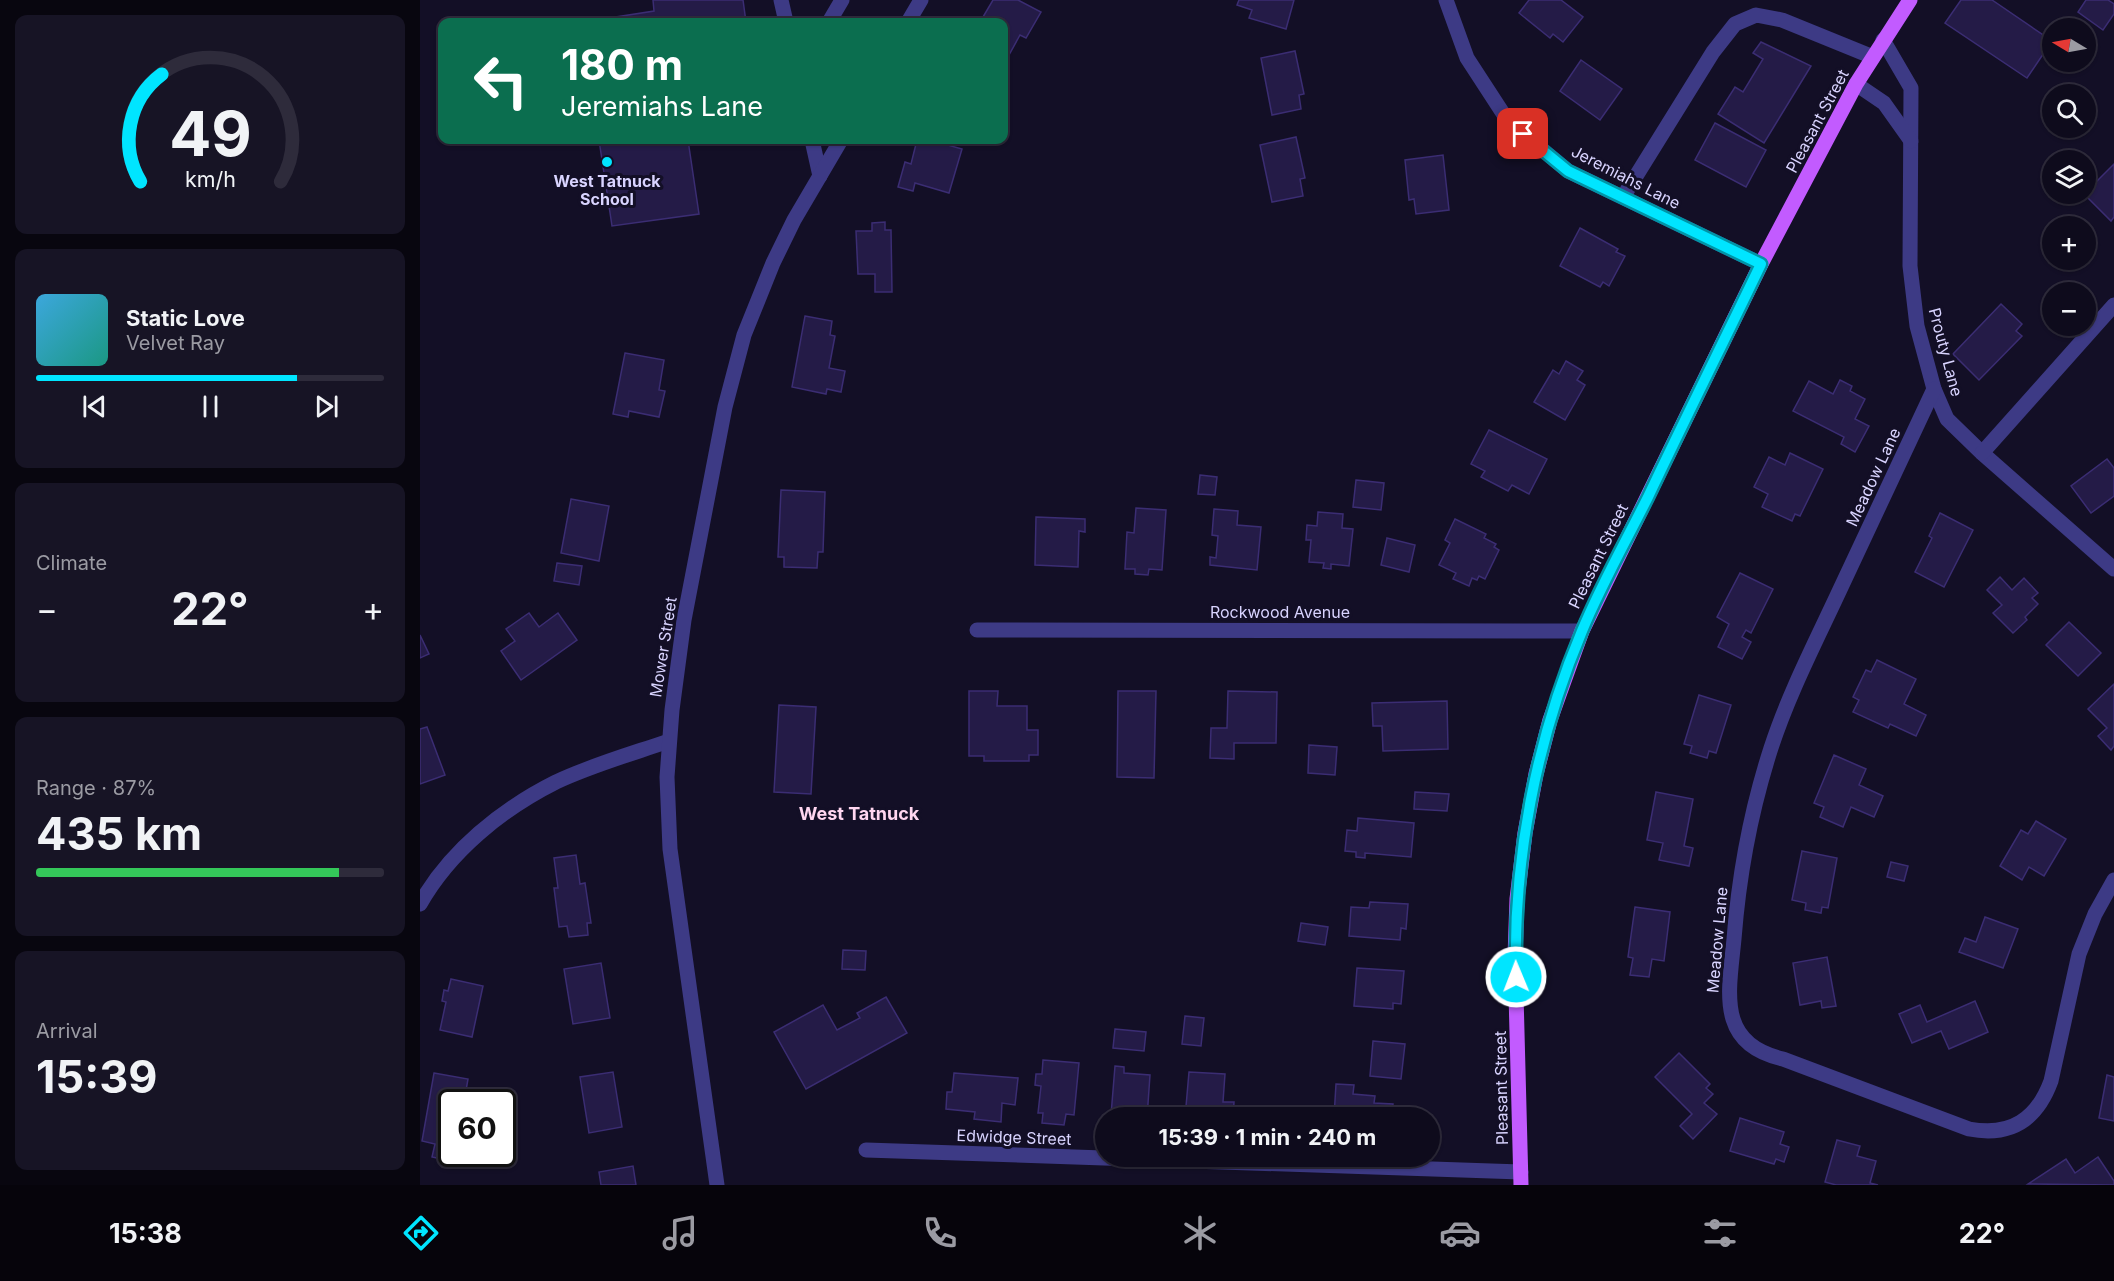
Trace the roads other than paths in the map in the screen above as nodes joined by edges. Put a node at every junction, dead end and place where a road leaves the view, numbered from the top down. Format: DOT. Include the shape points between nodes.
graph roads {
  1 [pos="781,0"];
  2 [pos="842,0"];
  3 [pos="921,0"];
  4 [pos="1446,0"];
  5 [pos="1910,0"];
  6 [pos="785,18"];
  7 [pos="831,18"];
  8 [pos="910,18"];
  9 [pos="1883,40"];
  10 [pos="1873,57"];
  11 [pos="1856,84"];
  12 [pos="1911,141"];
  13 [pos="813,144"];
  14 [pos="839,144"];
  15 [pos="820,176"];
  16 [pos="1623,197"];
  17 [pos="1761,264"];
  18 [pos="2114,305"];
  19 [pos="1934,389"];
  20 [pos="1982,453"];
  21 [pos="2114,569"];
  22 [pos="977,630"];
  23 [pos="1582,631"];
  24 [pos="669,741"];
  25 [pos="2114,880"];
  26 [pos="420,904"];
  27 [pos="866,1150"];
  28 [pos="1521,1178"];
  29 [pos="717,1185"];
  1 -- 6 [label="street"];
  2 -- 7 [label="street"];
  3 -- 8 [label="street"];
  4 -- 16 [label="street, Jeremiahs Lane" via="1467,58 1508,122 1568,171"];
  5 -- 9 [label="main road, Pleasant Street"];
  9 -- 10 [label="main road, Pleasant Street"];
  9 -- 12 [label="street, Prouty Lane" via="1911,88"];
  10 -- 11 [label="main road, Pleasant Street"];
  10 -- 16 [label="street" via="1782,20 1756,15 1735,24 1713,52"];
  11 -- 12 [label="street" via="1884,103"];
  11 -- 17 [label="main road, Pleasant Street"];
  12 -- 19 [label="street, Prouty Lane" via="1910,267 1917,326"];
  13 -- 15 [label="street"];
  14 -- 15 [label="street, Mower Street"];
  15 -- 24 [label="street, Mower Street" via="773,264 733,371 684,620"];
  16 -- 17 [label="street, Jeremiahs Lane"];
  17 -- 23 [label="main road, Pleasant Street"];
  18 -- 20 [label="street"];
  19 -- 20 [label="street, Prouty Lane" via="1947,419"];
  19 -- 25 [label="street, Meadow Lane" via="1799,678 1771,747 1748,836 1738,895 1730,1013 1749,1044 1769,1056 1969,1129 2013,1127 2036,1111 2047,1093 2079,954"];
  20 -- 21 [label="street, Prouty Lane"];
  22 -- 23 [label="street, Rockwood Avenue"];
  23 -- 28 [label="main road, Pleasant Street" via="1550,720 1536,774 1517,899"];
  24 -- 26 [label="street" via="588,769 527,798 498,818 446,866"];
  24 -- 29 [label="street, Mower Street" via="670,849"];
  27 -- 28 [label="street, Edwidge Street"];
}
